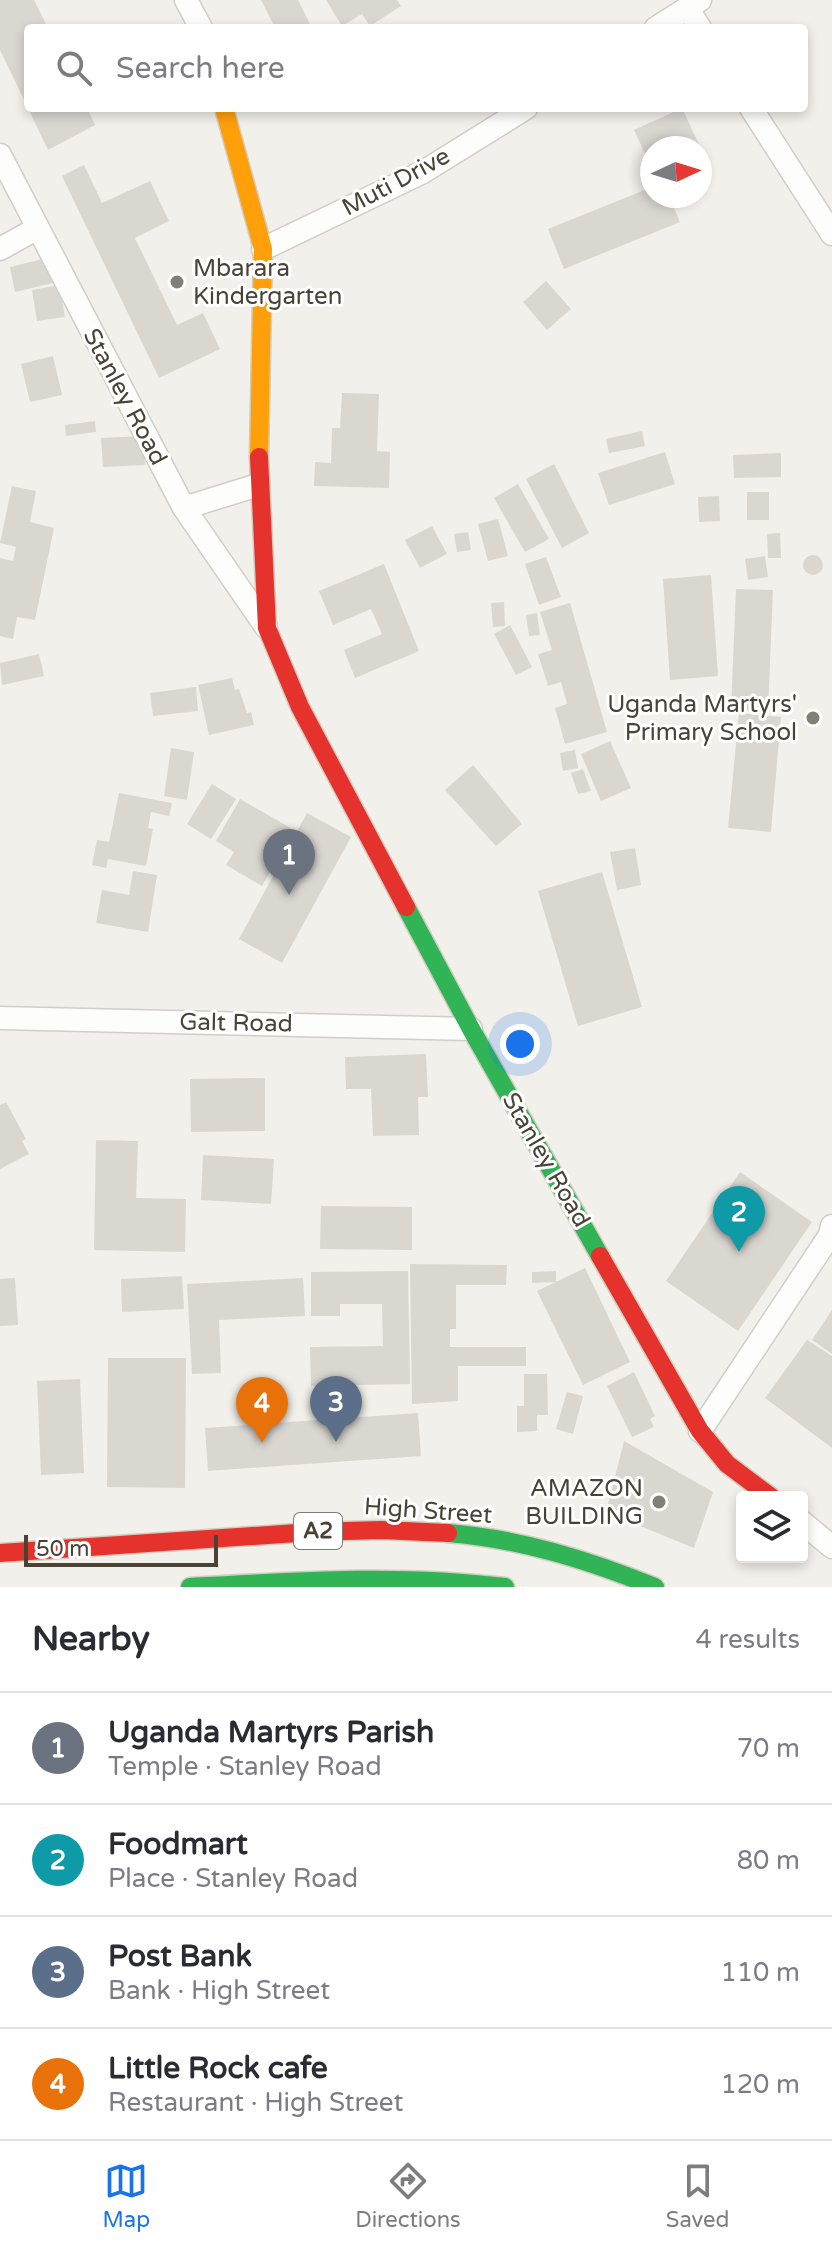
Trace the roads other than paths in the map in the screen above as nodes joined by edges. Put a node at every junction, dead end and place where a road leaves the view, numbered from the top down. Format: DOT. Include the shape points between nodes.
graph roads {
  1 [pos="186,0"];
  2 [pos="694,4"];
  3 [pos="200,24"];
  4 [pos="662,24"];
  5 [pos="699,24"];
  6 [pos="225,112"];
  7 [pos="520,112"];
  8 [pos="754,112"];
  9 [pos="0,155"];
  10 [pos="36,229"];
  11 [pos="832,234"];
  12 [pos="0,249"];
  13 [pos="263,249"];
  14 [pos="258,485"];
  15 [pos="184,508"];
  16 [pos="267,628"];
  17 [pos="0,1018"];
  18 [pos="471,1029"];
  19 [pos="832,1226"];
  20 [pos="700,1431"];
  21 [pos="763,1491"];
  22 [pos="808,1527"];
  23 [pos="832,1547"];
  24 [pos="0,1553"];
  25 [pos="628,1582"];
  26 [pos="190,1587"];
  27 [pos="505,1587"];
  28 [pos="655,1587"];
  1 -- 3 [label="street"];
  2 -- 4 [label="street"];
  2 -- 5 [label="street"];
  6 -- 13 [label="street, Stanley Road"];
  7 -- 13 [label="street, Muti Drive" via="423,172"];
  8 -- 11 [label="street"];
  9 -- 10 [label="street, Stanley Road"];
  10 -- 12 [label="street"];
  10 -- 15 [label="street, Stanley Road"];
  13 -- 14 [label="street, Stanley Road"];
  14 -- 15 [label="street"];
  14 -- 16 [label="street, Stanley Road"];
  15 -- 16 [label="street, Stanley Road"];
  16 -- 18 [label="street, Stanley Road" via="300,707"];
  17 -- 18 [label="street, Galt Road"];
  18 -- 20 [label="street, Stanley Road"];
  19 -- 20 [label="street"];
  20 -- 21 [label="street, Stanley Road" via="727,1464"];
  22 -- 23 [label="street"];
  24 -- 25 [label="street, High Street / A2" via="337,1529 423,1531 538,1547 597,1563"];
  25 -- 28 [label="street, High Street / A2"];
  26 -- 27 [label="street, A2" via="356,1579"];
}
